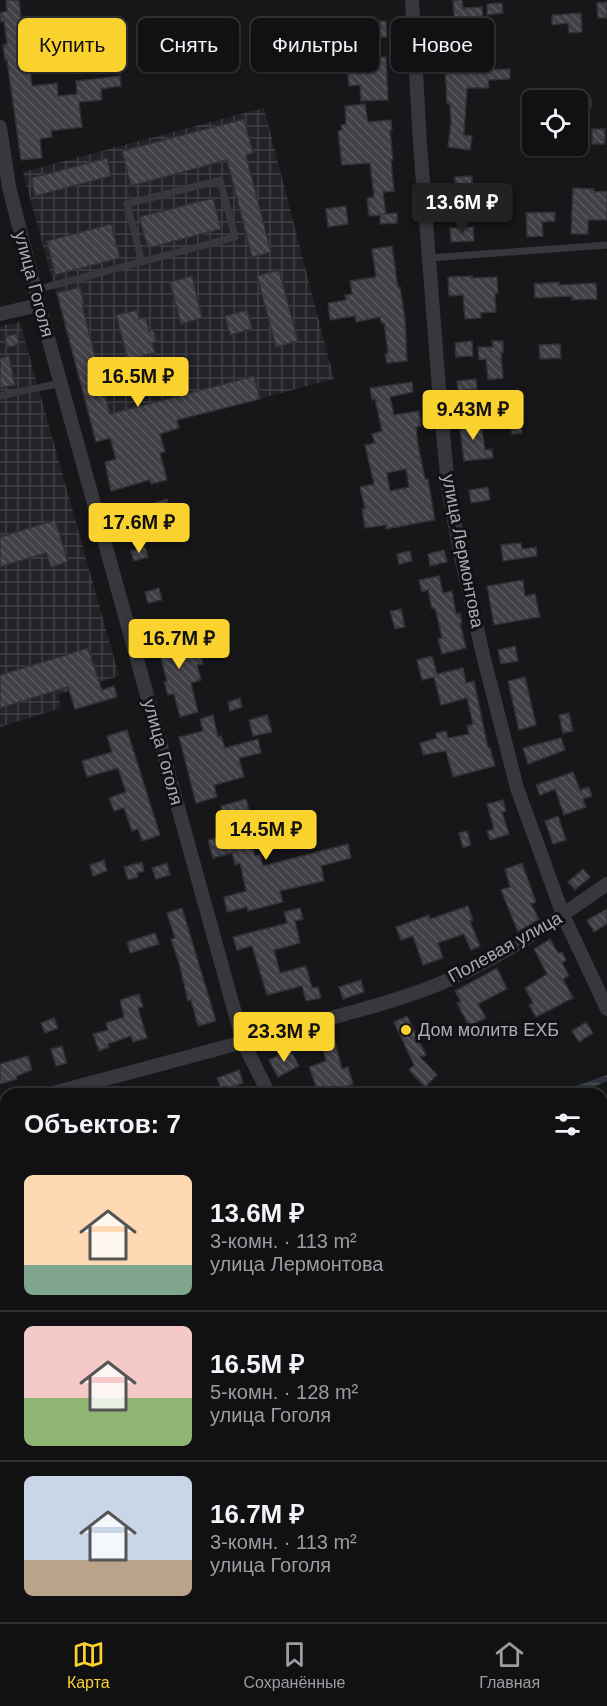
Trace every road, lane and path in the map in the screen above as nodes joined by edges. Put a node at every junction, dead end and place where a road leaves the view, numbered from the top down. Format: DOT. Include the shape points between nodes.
graph roads {
  1 [pos="412,0"];
  2 [pos="0,127"];
  3 [pos="5,188"];
  4 [pos="607,245"];
  5 [pos="429,258"];
  6 [pos="142,262"];
  7 [pos="35,290"];
  8 [pos="39,305"];
  9 [pos="0,314"];
  10 [pos="61,383"];
  11 [pos="0,396"];
  12 [pos="607,884"];
  13 [pos="563,915"];
  14 [pos="607,1009"];
  15 [pos="243,1042"];
  16 [pos="71,1088"];
  17 [pos="266,1088"];
  1 -- 5 [label="street, улица Лермонтова"];
  2 -- 3 [label="street, улица Гоголя"];
  3 -- 7 [label="street, улица Гоголя"];
  4 -- 5 [label="lane"];
  5 -- 13 [label="street, улица Лермонтова" via="448,487 460,552 517,788"];
  6 -- 6 [label="lane" via="127,204 220,180 235,237"];
  6 -- 7 [label="lane"];
  7 -- 8 [label="street, улица Гоголя"];
  8 -- 9 [label="street"];
  8 -- 10 [label="street, улица Гоголя"];
  10 -- 11 [label="lane"];
  10 -- 15 [label="street, улица Гоголя"];
  12 -- 13 [label="street, Полевая улица"];
  13 -- 14 [label="street, улица Лермонтова"];
  13 -- 15 [label="street, Полевая улица" via="495,957 439,984"];
  15 -- 16 [label="street, Полевая улица"];
  15 -- 17 [label="street, улица Гоголя"];
}
